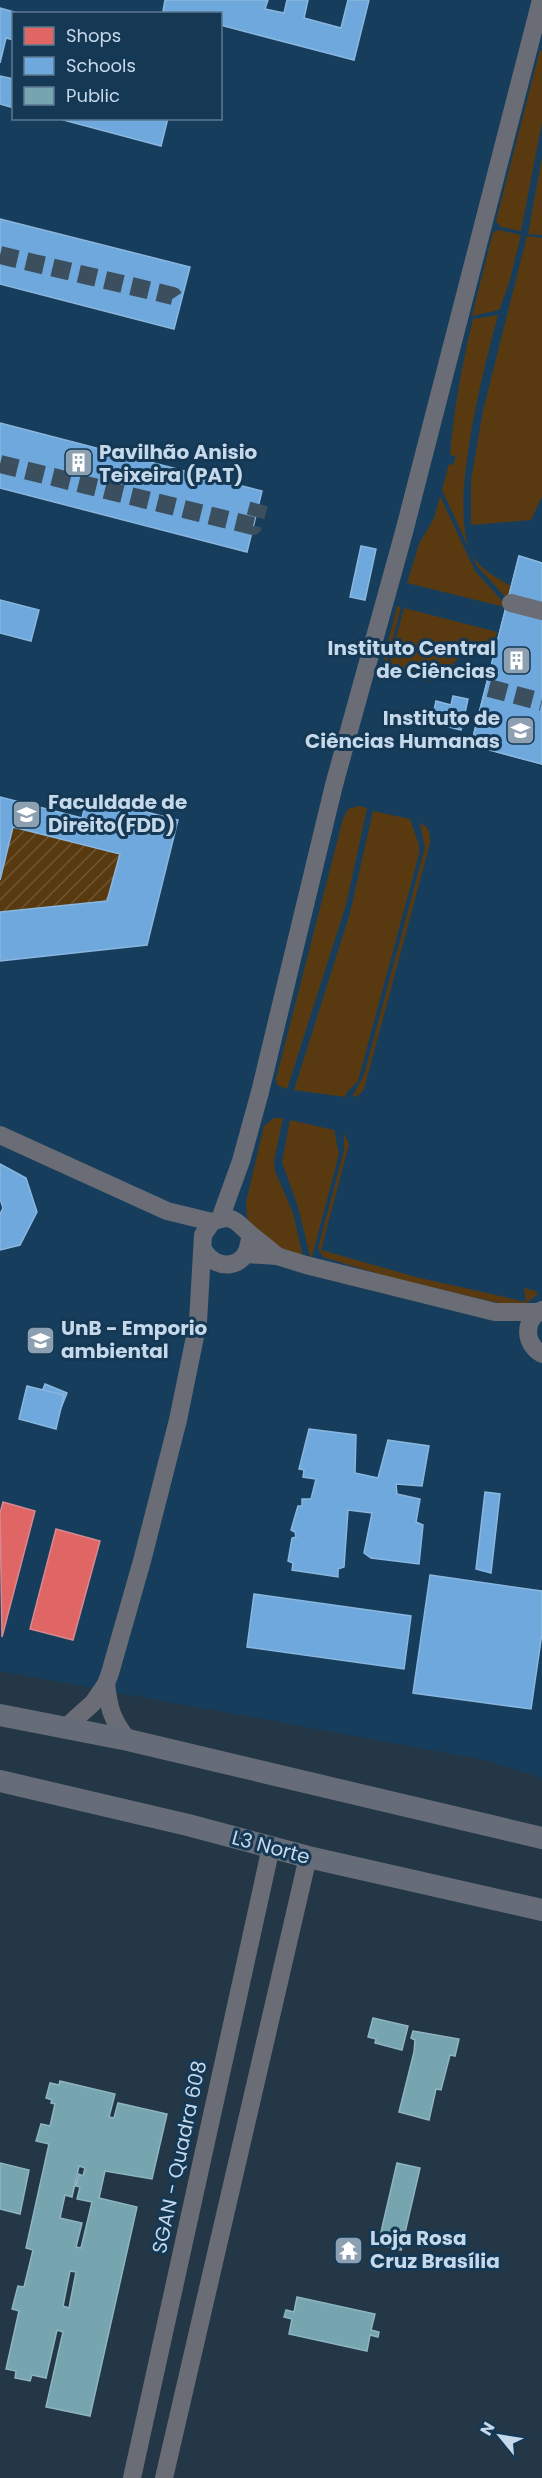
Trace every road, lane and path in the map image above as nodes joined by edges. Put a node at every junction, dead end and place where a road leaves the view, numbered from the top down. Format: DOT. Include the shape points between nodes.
graph roads {
  1 [pos="540,0"];
  2 [pos="511,603"];
  3 [pos="542,611"];
  4 [pos="0,1135"];
  5 [pos="167,1211"];
  6 [pos="229,1223"];
  7 [pos="203,1247"];
  8 [pos="246,1254"];
  9 [pos="277,1256"];
  10 [pos="220,1265"];
  11 [pos="540,1311"];
  12 [pos="495,1312"];
  13 [pos="198,1322"];
  14 [pos="528,1332"];
  15 [pos="542,1354"];
  16 [pos="106,1684"];
  17 [pos="0,1715"];
  18 [pos="65,1728"];
  19 [pos="128,1740"];
  20 [pos="0,1781"];
  21 [pos="542,1838"];
  22 [pos="271,1847"];
  23 [pos="308,1857"];
  24 [pos="542,1910"];
  25 [pos="132,2478"];
  26 [pos="164,2478"];
  1 -- 6 [label="street" via="404,532 334,785 240,1161"];
  2 -- 3 [label="street"];
  4 -- 5 [label="street"];
  5 -- 6 [label="street"];
  5 -- 7 [label="street"];
  6 -- 7 [label="street" via="203,1235"];
  6 -- 8 [label="street" via="249,1239"];
  6 -- 9 [label="street"];
  7 -- 10 [label="street" via="208,1257"];
  7 -- 13 [label="street"];
  8 -- 9 [label="street"];
  8 -- 10 [label="street" via="235,1264"];
  9 -- 12 [label="street"];
  10 -- 13 [label="street"];
  11 -- 12 [label="street"];
  11 -- 14 [label="street" via="529,1324"];
  12 -- 14 [label="street"];
  13 -- 16 [label="street" via="142,1561"];
  14 -- 15 [label="street" via="532,1347"];
  16 -- 18 [label="street" via="84,1713"];
  16 -- 19 [label="street" via="115,1724"];
  17 -- 18 [label="main road"];
  18 -- 19 [label="main road"];
  19 -- 21 [label="main road"];
  20 -- 22 [label="main road, L3 Norte"];
  22 -- 23 [label="main road, L3 Norte"];
  22 -- 25 [label="street, SGAN - Quadra 608"];
  23 -- 24 [label="main road, L3 Norte"];
  23 -- 26 [label="street"];
}
